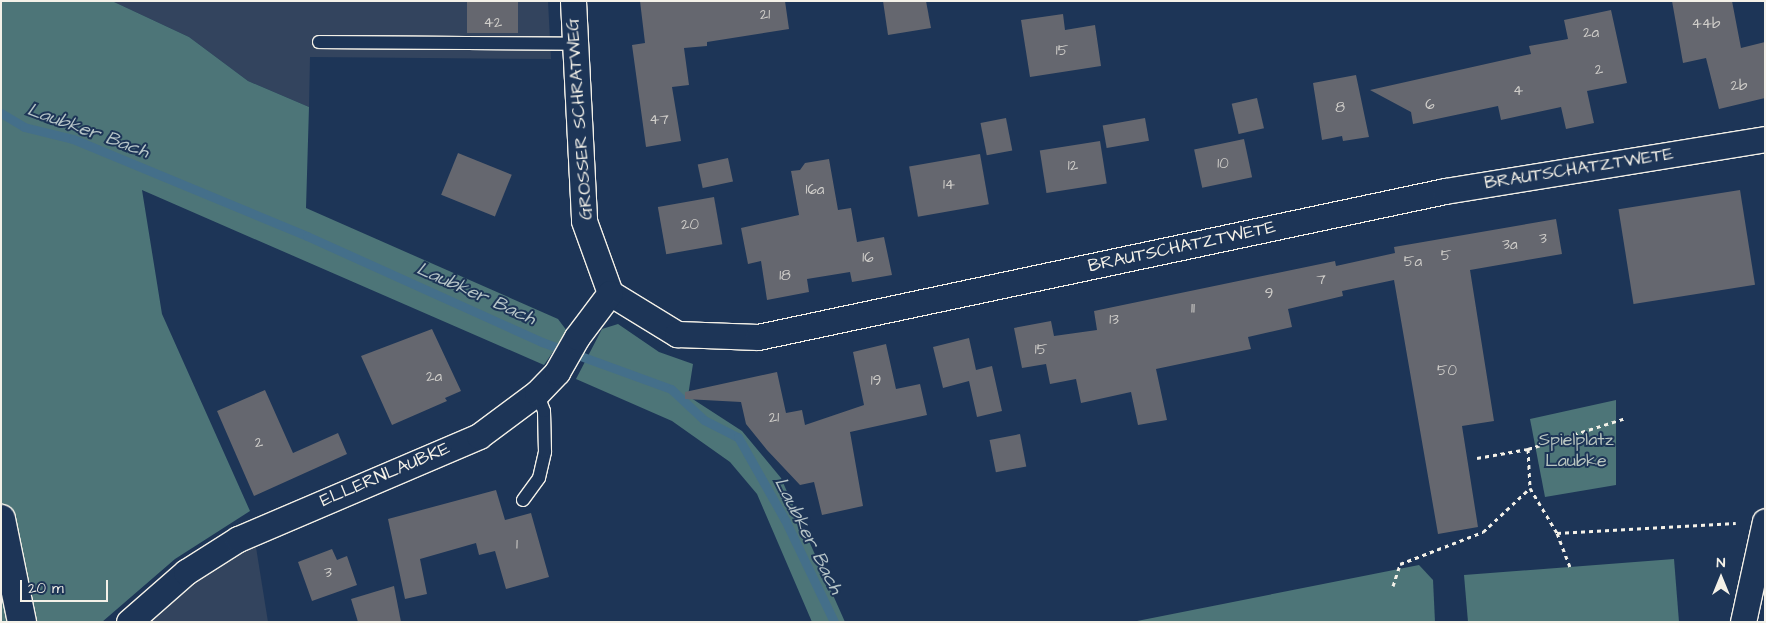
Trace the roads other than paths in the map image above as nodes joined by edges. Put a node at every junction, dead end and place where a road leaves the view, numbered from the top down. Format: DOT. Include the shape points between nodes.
graph roads {
  1 [pos="573,1"];
  2 [pos="320,42"];
  3 [pos="575,44"];
  4 [pos="1765,139"];
  5 [pos="610,293"];
  6 [pos="537,393"];
  7 [pos="524,500"];
  8 [pos="1,519"];
  9 [pos="1765,522"];
  10 [pos="22,622"];
  11 [pos="129,622"];
  12 [pos="1742,622"];
  1 -- 3 [label="street, GROSSER SCHRATWEG"];
  2 -- 3 [label="lane"];
  3 -- 5 [label="street, GROSSER SCHRATWEG" via="584,221"];
  4 -- 5 [label="street, BRAUTSCHATZTWETE" via="1445,191 758,338 677,334"];
  5 -- 6 [label="street, ELLERNLAUBKE" via="577,337 557,372"];
  6 -- 7 [label="lane" via="544,411 545,452 539,478"];
  6 -- 11 [label="street, ELLERNLAUBKE" via="479,436 238,539 186,572"];
  8 -- 10 [label="main road"];
  9 -- 12 [label="street"];
}
